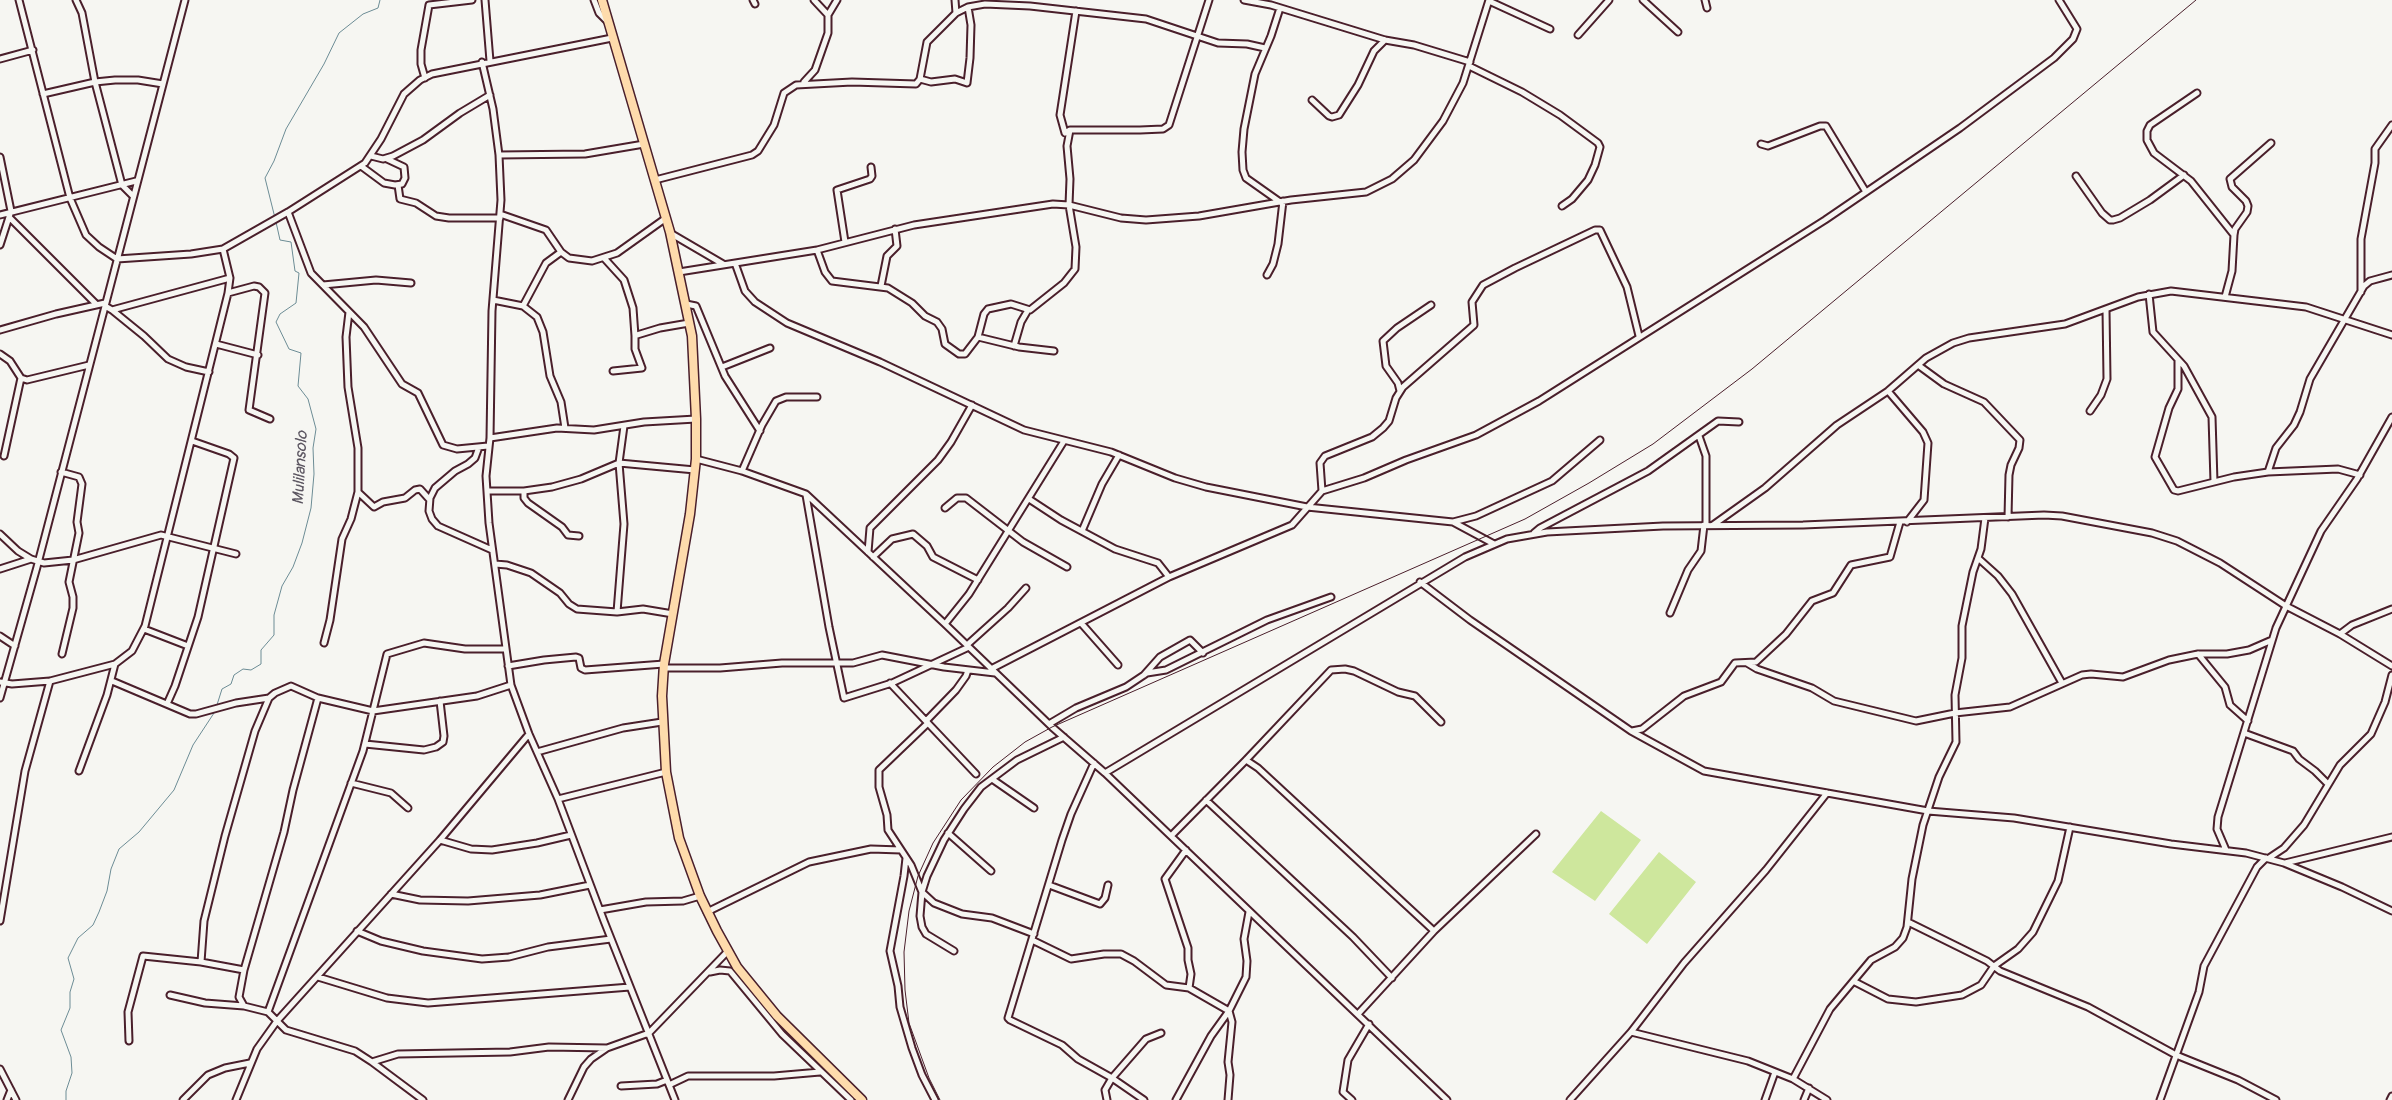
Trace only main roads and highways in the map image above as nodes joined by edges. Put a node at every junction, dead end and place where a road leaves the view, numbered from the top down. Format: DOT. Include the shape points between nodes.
graph roads {
  1 [pos="602,0"];
  2 [pos="862,1100"];
  1 -- 2 [label="main road" via="670,232 693,355 696,459 664,666 662,722 666,772 679,838 707,912 749,983 777,1016"];
}
